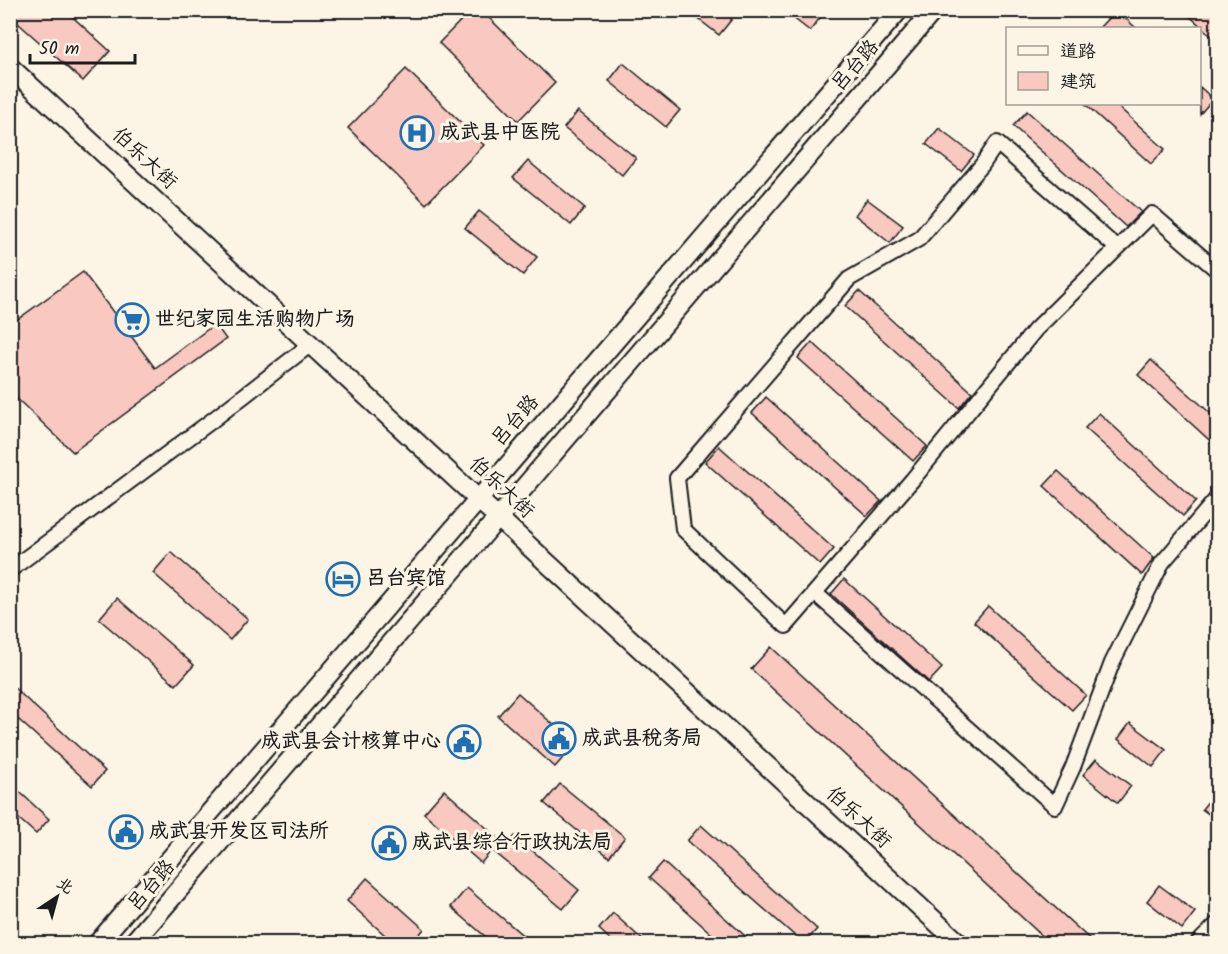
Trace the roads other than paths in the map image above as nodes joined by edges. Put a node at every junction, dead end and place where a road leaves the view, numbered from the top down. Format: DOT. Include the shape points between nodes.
graph roads {
  1 [pos="899,10"];
  2 [pos="934,10"];
  3 [pos="10,67"];
  4 [pos="1117,248"];
  5 [pos="1218,271"];
  6 [pos="311,344"];
  7 [pos="1218,497"];
  8 [pos="480,498"];
  9 [pos="498,516"];
  10 [pos="10,570"];
  11 [pos="814,593"];
  12 [pos="1218,923"];
  13 [pos="97,944"];
  14 [pos="132,944"];
  15 [pos="960,944"];
  16 [pos="1197,944"];
  1 -- 8 [label="main road, 吕台路"];
  2 -- 9 [label="main road, 吕台路"];
  3 -- 6 [label="main road, 伯乐大街"];
  4 -- 5 [label="street" via="1152,214"];
  4 -- 11 [label="street" via="1035,330"];
  4 -- 11 [label="street" via="998,143 919,239 849,279 841,288 677,478 683,529 786,626"];
  6 -- 8 [label="main road, 伯乐大街"];
  6 -- 10 [label="street"];
  7 -- 11 [label="street" via="1162,563 1112,663 1055,806"];
  8 -- 9 [label="main road, 伯乐大街"];
  8 -- 13 [label="main road, 吕台路"];
  9 -- 14 [label="main road, 吕台路"];
  9 -- 15 [label="main road, 伯乐大街"];
  12 -- 16 [label="street"];
}
